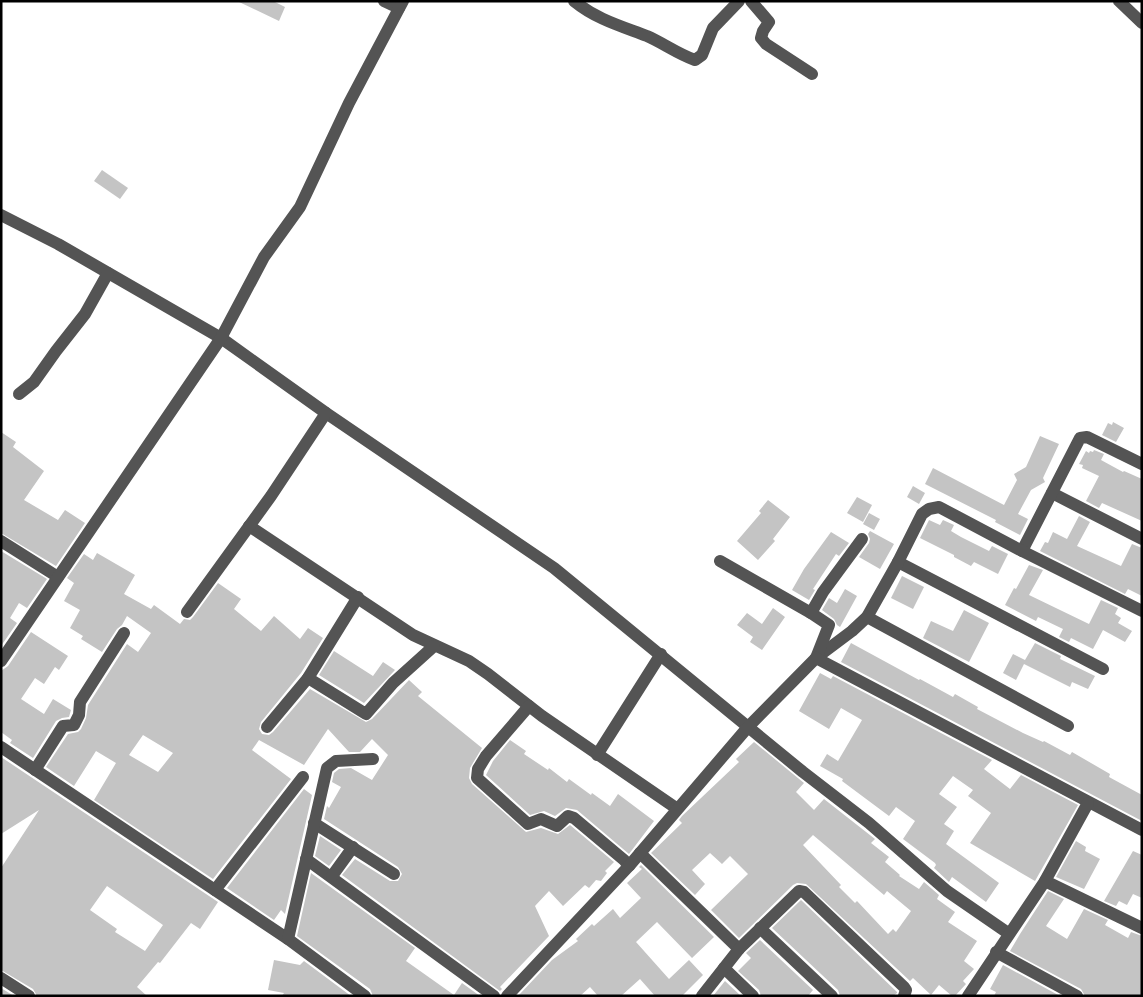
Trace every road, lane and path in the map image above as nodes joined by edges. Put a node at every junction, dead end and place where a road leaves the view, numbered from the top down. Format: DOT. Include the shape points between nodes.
graph roads {
  1 [pos="384,1"];
  2 [pos="574,1"];
  3 [pos="739,1"];
  4 [pos="751,1"];
  5 [pos="1119,1"];
  6 [pos="401,4"];
  7 [pos="1142,23"];
  8 [pos="812,74"];
  9 [pos="1,214"];
  10 [pos="108,273"];
  11 [pos="221,338"];
  12 [pos="19,394"];
  13 [pos="326,413"];
  14 [pos="1142,464"];
  15 [pos="1052,493"];
  16 [pos="249,526"];
  17 [pos="862,539"];
  18 [pos="1142,539"];
  19 [pos="1,541"];
  20 [pos="1022,551"];
  21 [pos="720,561"];
  22 [pos="898,562"];
  23 [pos="58,577"];
  24 [pos="358,597"];
  25 [pos="1142,611"];
  26 [pos="187,612"];
  27 [pos="811,614"];
  28 [pos="867,617"];
  29 [pos="124,633"];
  30 [pos="434,646"];
  31 [pos="661,654"];
  32 [pos="816,658"];
  33 [pos="1,661"];
  34 [pos="1103,669"];
  35 [pos="308,678"];
  36 [pos="529,706"];
  37 [pos="748,726"];
  38 [pos="1068,726"];
  39 [pos="267,727"];
  40 [pos="1,747"];
  41 [pos="597,755"];
  42 [pos="373,759"];
  43 [pos="35,770"];
  44 [pos="303,777"];
  45 [pos="1088,803"];
  46 [pos="676,808"];
  47 [pos="314,823"];
  48 [pos="1142,830"];
  49 [pos="353,847"];
  50 [pos="640,853"];
  51 [pos="306,859"];
  52 [pos="629,866"];
  53 [pos="394,874"];
  54 [pos="332,876"];
  55 [pos="1044,881"];
  56 [pos="215,890"];
  57 [pos="760,928"];
  58 [pos="1142,928"];
  59 [pos="1008,933"];
  60 [pos="288,939"];
  61 [pos="739,948"];
  62 [pos="996,952"];
  63 [pos="724,968"];
  64 [pos="1,978"];
  65 [pos="29,996"];
  66 [pos="365,996"];
  67 [pos="494,996"];
  68 [pos="507,996"];
  69 [pos="702,996"];
  70 [pos="753,996"];
  71 [pos="832,996"];
  72 [pos="904,996"];
  73 [pos="968,996"];
  74 [pos="1077,996"];
  1 -- 6 [label="street"];
  2 -- 3 [label="street" via="586,12 695,60 702,55 713,28"];
  4 -- 8 [label="street" via="769,22 761,38 766,44"];
  5 -- 7 [label="street"];
  6 -- 11 [label="street" via="300,207 264,257"];
  9 -- 10 [label="street"];
  10 -- 11 [label="street"];
  10 -- 12 [label="street" via="85,314 34,382"];
  11 -- 13 [label="street"];
  11 -- 23 [label="street"];
  13 -- 16 [label="street"];
  13 -- 31 [label="street" via="554,568"];
  14 -- 15 [label="street" via="1087,437 1080,438"];
  15 -- 18 [label="street"];
  15 -- 20 [label="street"];
  16 -- 24 [label="street"];
  16 -- 26 [label="street"];
  17 -- 27 [label="street"];
  19 -- 23 [label="street"];
  20 -- 22 [label="street" via="939,507 922,514"];
  20 -- 25 [label="street"];
  21 -- 27 [label="street"];
  22 -- 28 [label="street"];
  22 -- 34 [label="street"];
  23 -- 33 [label="street"];
  24 -- 30 [label="street"];
  24 -- 35 [label="street"];
  27 -- 32 [label="street" via="829,625"];
  28 -- 32 [label="street"];
  28 -- 38 [label="street"];
  29 -- 43 [label="street" via="80,702 74,725 64,726"];
  30 -- 35 [label="street" via="393,683 366,714"];
  30 -- 36 [label="street" via="469,661"];
  31 -- 37 [label="street"];
  31 -- 41 [label="street"];
  32 -- 37 [label="street"];
  32 -- 45 [label="street"];
  35 -- 39 [label="street"];
  36 -- 41 [label="street"];
  36 -- 52 [label="street" via="486,756 477,778 528,824 541,819 557,826 568,816 574,818"];
  37 -- 46 [label="street"];
  37 -- 59 [label="street" via="869,823 947,891"];
  40 -- 43 [label="street"];
  41 -- 46 [label="street"];
  42 -- 47 [label="street" via="331,764 325,775"];
  43 -- 56 [label="street"];
  44 -- 56 [label="street"];
  45 -- 48 [label="street"];
  45 -- 55 [label="street"];
  46 -- 50 [label="street"];
  47 -- 49 [label="street"];
  47 -- 51 [label="street"];
  49 -- 53 [label="street"];
  49 -- 54 [label="street"];
  50 -- 52 [label="street"];
  50 -- 61 [label="street"];
  51 -- 54 [label="street"];
  51 -- 60 [label="street"];
  52 -- 68 [label="street"];
  54 -- 67 [label="street"];
  55 -- 58 [label="street"];
  55 -- 59 [label="street"];
  56 -- 60 [label="street"];
  57 -- 61 [label="street"];
  57 -- 71 [label="street"];
  57 -- 72 [label="street" via="802,891 904,987"];
  59 -- 62 [label="street"];
  60 -- 66 [label="street"];
  61 -- 63 [label="street"];
  62 -- 73 [label="street"];
  62 -- 74 [label="street"];
  63 -- 69 [label="street"];
  63 -- 70 [label="street"];
  64 -- 65 [label="street"];
}
